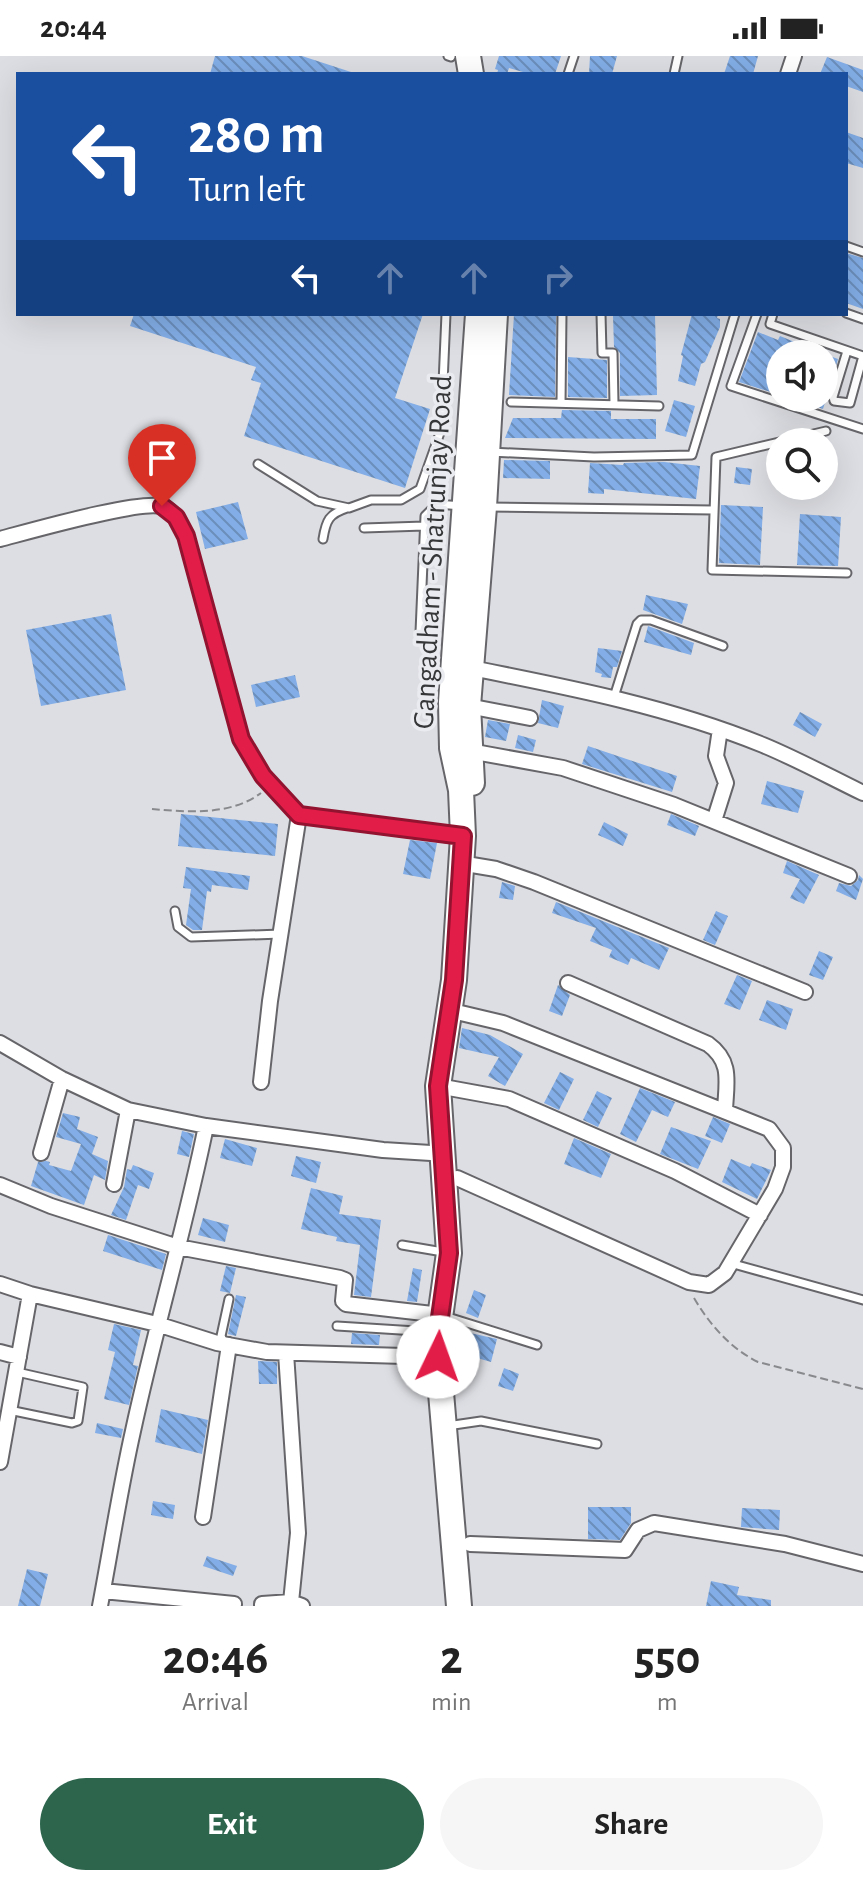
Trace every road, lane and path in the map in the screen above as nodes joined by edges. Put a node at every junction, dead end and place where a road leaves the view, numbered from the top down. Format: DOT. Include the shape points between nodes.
graph roads {
  1 [pos="446,316"];
  2 [pos="478,316"];
  3 [pos="495,316"];
  4 [pos="562,316"];
  5 [pos="601,316"];
  6 [pos="734,316"];
  7 [pos="756,316"];
  8 [pos="772,316"];
  9 [pos="847,351"];
  10 [pos="863,356"];
  11 [pos="511,402"];
  12 [pos="561,403"];
  13 [pos="614,404"];
  14 [pos="659,406"];
  15 [pos="863,429"];
  16 [pos="766,445"];
  17 [pos="487,452"];
  18 [pos="258,464"];
  19 [pos="474,506"];
  20 [pos="349,508"];
  21 [pos="713,510"];
  22 [pos="424,526"];
  23 [pos="364,528"];
  24 [pos="0,539"];
  25 [pos="323,539"];
  26 [pos="847,573"];
  27 [pos="420,632"];
  28 [pos="723,646"];
  29 [pos="462,666"];
  30 [pos="614,697"];
  31 [pos="468,706"];
  32 [pos="530,718"];
  33 [pos="720,729"];
  34 [pos="461,750"];
  35 [pos="270,784"];
  36 [pos="863,793"];
  37 [pos="152,809"];
  38 [pos="299,815"];
  39 [pos="714,821"];
  40 [pos="468,837"];
  41 [pos="465,864"];
  42 [pos="849,876"];
  43 [pos="175,911"];
  44 [pos="281,934"];
  45 [pos="568,983"];
  46 [pos="805,992"];
  47 [pos="452,1011"];
  48 [pos="0,1043"];
  49 [pos="62,1079"];
  50 [pos="261,1082"];
  51 [pos="442,1087"];
  52 [pos="128,1110"];
  53 [pos="725,1111"];
  54 [pos="206,1126"];
  55 [pos="41,1153"];
  56 [pos="451,1162"];
  57 [pos="114,1184"];
  58 [pos="0,1185"];
  59 [pos="760,1215"];
  60 [pos="402,1245"];
  61 [pos="178,1247"];
  62 [pos="449,1253"];
  63 [pos="730,1263"];
  64 [pos="689,1282"];
  65 [pos="0,1284"];
  66 [pos="30,1294"];
  67 [pos="229,1299"];
  68 [pos="863,1300"];
  69 [pos="443,1321"];
  70 [pos="157,1324"];
  71 [pos="337,1326"];
  72 [pos="226,1345"];
  73 [pos="537,1345"];
  74 [pos="0,1352"];
  75 [pos="286,1353"];
  76 [pos="17,1364"];
  77 [pos="444,1364"];
  78 [pos="863,1389"];
  79 [pos="4,1409"];
  80 [pos="445,1426"];
  81 [pos="597,1444"];
  82 [pos="1,1453"];
  83 [pos="203,1517"];
  84 [pos="464,1538"];
  85 [pos="863,1564"];
  86 [pos="102,1599"];
  87 [pos="234,1604"];
  88 [pos="296,1604"];
  89 [pos="262,1606"];
  90 [pos="459,1606"];
  91 [pos="475,1606"];
  1 -- 20 [label="lane" via="441,430 420,489 401,500 371,500"];
  2 -- 19 [label="main road, Gangadham - Shatrunjay Road"];
  3 -- 17 [label="main road, Gangadham - Shatrunjay Road"];
  4 -- 12 [label="lane"];
  5 -- 13 [label="lane" via="602,353 613,353"];
  6 -- 17 [label="lane" via="692,455"];
  7 -- 15 [label="lane" via="731,386"];
  8 -- 9 [label="lane" via="770,324"];
  9 -- 10 [label="lane"];
  9 -- 10 [label="lane" via="834,401 850,403"];
  11 -- 12 [label="lane"];
  12 -- 13 [label="lane"];
  13 -- 14 [label="lane"];
  16 -- 21 [label="lane" via="716,457"];
  17 -- 19 [label="main road, Gangadham - Shatrunjay Road"];
  18 -- 20 [label="lane" via="317,501"];
  19 -- 21 [label="lane"];
  19 -- 22 [label="lane" via="437,504 425,516"];
  19 -- 29 [label="main road, Gangadham - Shatrunjay Road"];
  20 -- 25 [label="lane" via="325,521"];
  21 -- 26 [label="lane" via="712,570"];
  22 -- 23 [label="lane"];
  22 -- 27 [label="lane"];
  24 -- 35 [label="street" via="136,506 162,506 176,517 186,536 241,739"];
  28 -- 30 [label="lane" via="641,620"];
  29 -- 30 [label="street"];
  29 -- 31 [label="main road, Gangadham - Shatrunjay Road"];
  29 -- 34 [label="main road, Gangadham - Shatrunjay Road"];
  30 -- 33 [label="street"];
  31 -- 32 [label="street"];
  31 -- 34 [label="main road, Gangadham - Shatrunjay Road"];
  33 -- 36 [label="street"];
  33 -- 39 [label="street" via="716,756 726,783"];
  34 -- 39 [label="street" via="563,768"];
  34 -- 40 [label="main road, Gangadham - Shatrunjay Road"];
  35 -- 37 [label="path" via="237,805 187,812"];
  35 -- 38 [label="street"];
  38 -- 40 [label="street"];
  38 -- 44 [label="street"];
  39 -- 42 [label="street"];
  40 -- 41 [label="main road, Gangadham - Shatrunjay Road"];
  41 -- 46 [label="street" via="534,882"];
  41 -- 47 [label="main road, Gangadham - Shatrunjay Road"];
  43 -- 44 [label="lane" via="178,927 191,937"];
  44 -- 50 [label="street"];
  45 -- 53 [label="street" via="720,1053 726,1068"];
  47 -- 51 [label="main road, Gangadham - Shatrunjay Road"];
  47 -- 53 [label="street" via="527,1032"];
  48 -- 49 [label="street"];
  49 -- 52 [label="street"];
  49 -- 55 [label="street"];
  51 -- 56 [label="main road, Gangadham - Shatrunjay Road"];
  51 -- 59 [label="street" via="509,1099 675,1171"];
  52 -- 54 [label="street"];
  52 -- 57 [label="street"];
  53 -- 59 [label="street" via="769,1129 783,1148 783,1167"];
  54 -- 56 [label="street"];
  54 -- 61 [label="street"];
  56 -- 62 [label="main road, Gangadham - Shatrunjay Road"];
  56 -- 64 [label="street"];
  56 -- 69 [label="main road, Gangadham - Shatrunjay Road" via="463,1227 460,1278"];
  58 -- 61 [label="street"];
  59 -- 63 [label="street"];
  60 -- 62 [label="lane"];
  61 -- 69 [label="street" via="340,1278 346,1284 346,1304"];
  61 -- 70 [label="street"];
  62 -- 69 [label="main road, Gangadham - Shatrunjay Road"];
  63 -- 64 [label="street" via="709,1285"];
  63 -- 68 [label="lane"];
  64 -- 78 [label="path" via="706,1316 743,1355"];
  65 -- 66 [label="street"];
  66 -- 70 [label="street"];
  66 -- 76 [label="street"];
  67 -- 72 [label="lane" via="221,1336"];
  69 -- 71 [label="lane"];
  69 -- 73 [label="lane"];
  69 -- 77 [label="main road, Gangadham - Shatrunjay Road"];
  70 -- 72 [label="street"];
  70 -- 86 [label="street"];
  72 -- 75 [label="street"];
  72 -- 83 [label="street"];
  74 -- 76 [label="street"];
  75 -- 77 [label="street"];
  75 -- 88 [label="street" via="298,1533"];
  76 -- 79 [label="street"];
  76 -- 79 [label="lane" via="83,1387 78,1421"];
  77 -- 80 [label="main road, Gangadham - Shatrunjay Road"];
  79 -- 82 [label="street"];
  80 -- 81 [label="lane" via="481,1421"];
  80 -- 84 [label="main road, Gangadham - Shatrunjay Road"];
  84 -- 85 [label="street" via="625,1550 638,1530 654,1523 785,1544"];
  84 -- 90 [label="main road, Gangadham - Shatrunjay Road"];
  84 -- 91 [label="main road, Gangadham - Shatrunjay Road"];
  86 -- 87 [label="street"];
  88 -- 89 [label="street"];
}
